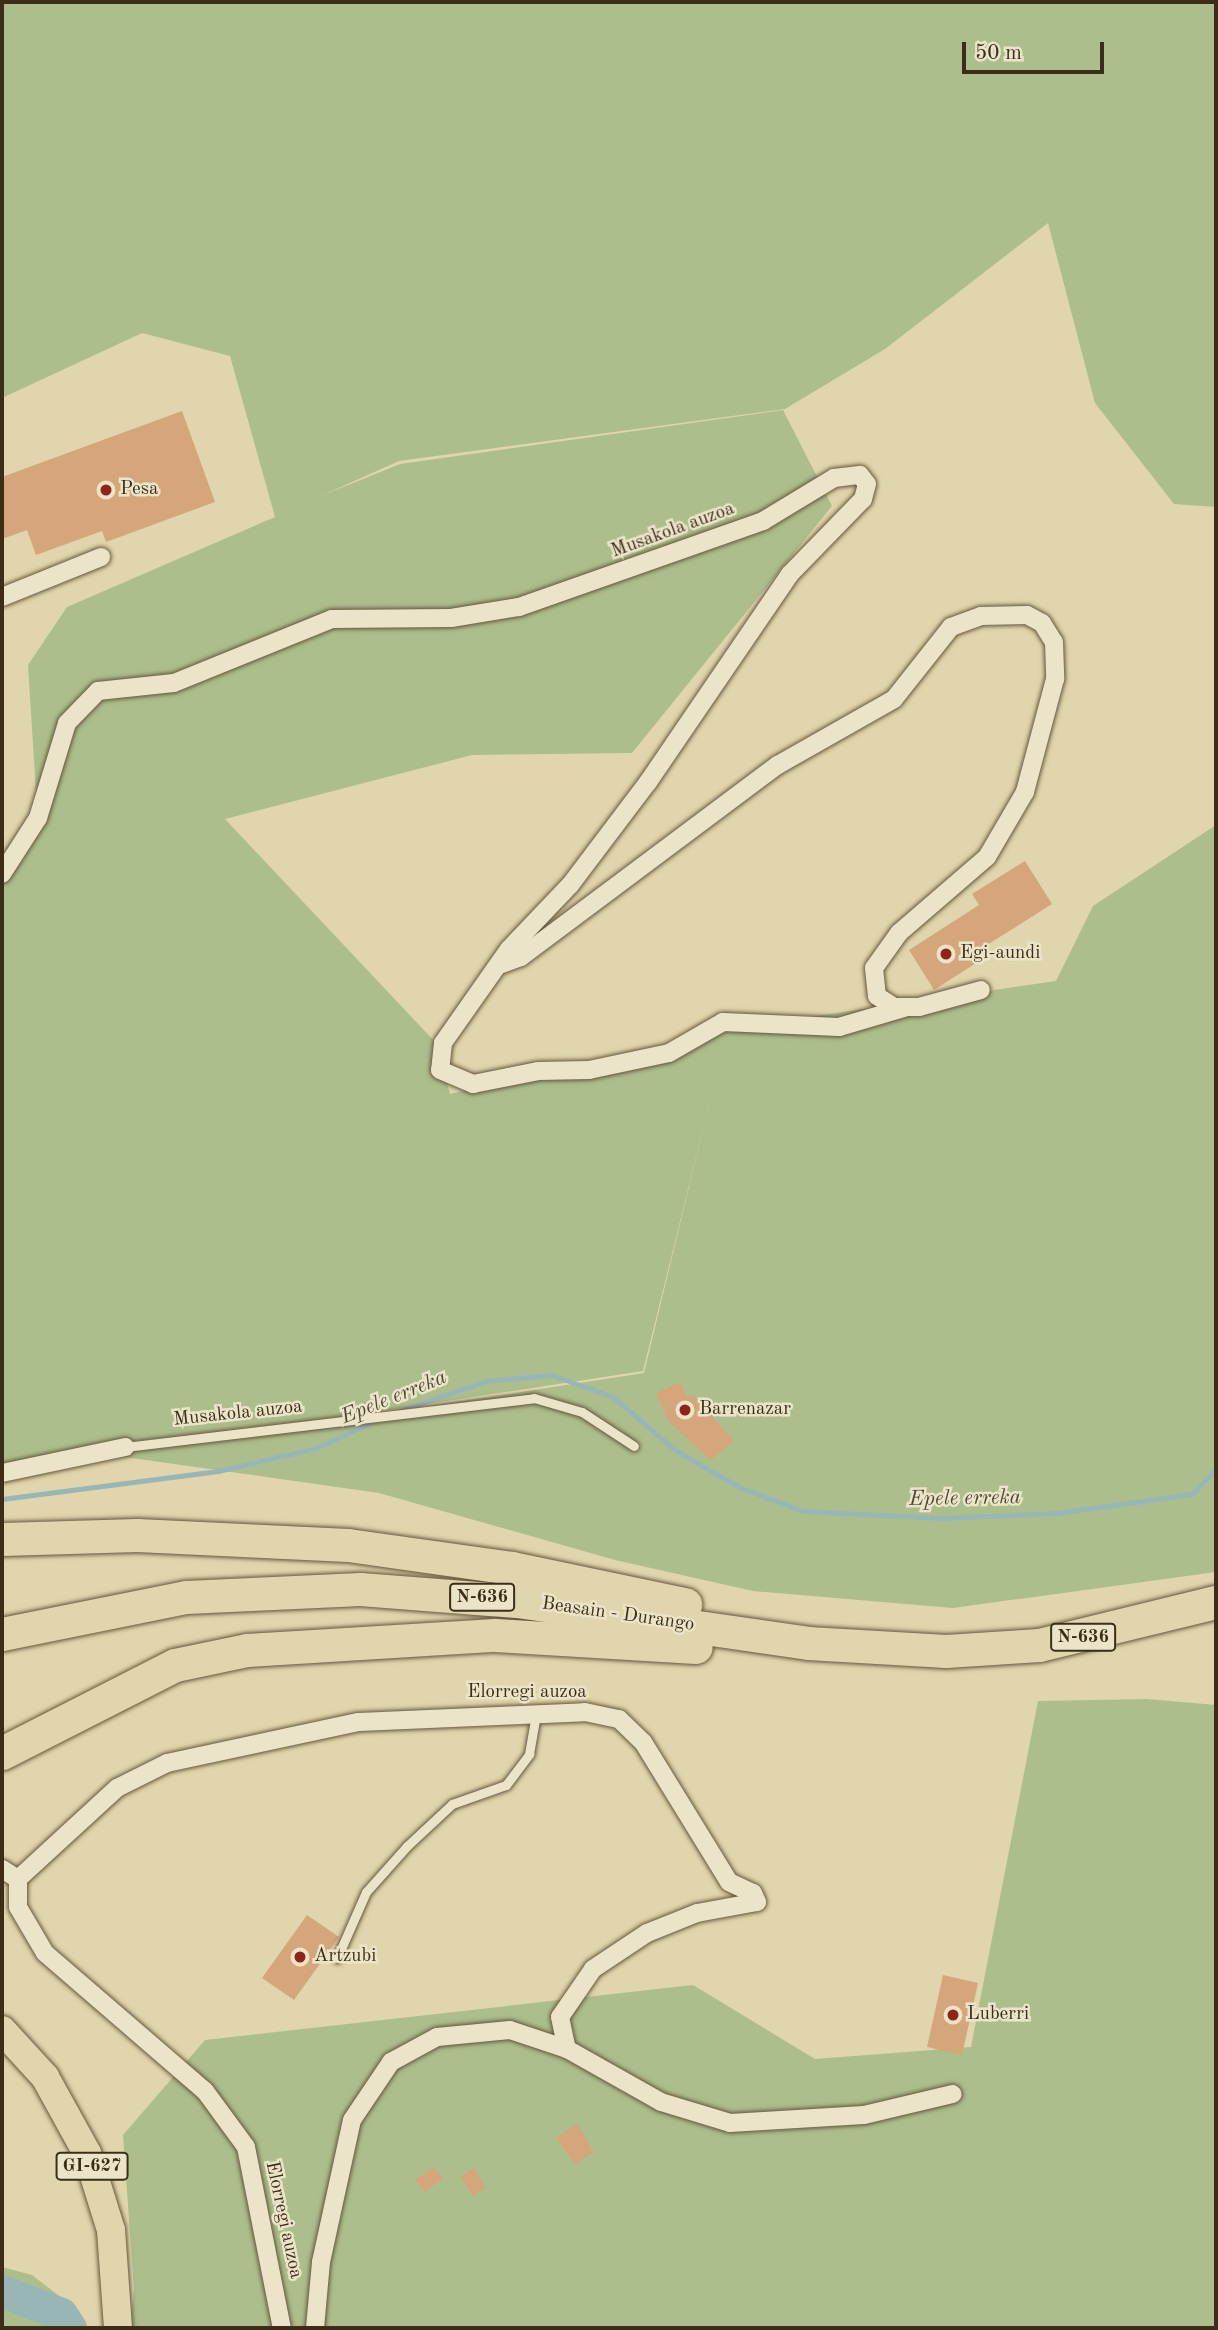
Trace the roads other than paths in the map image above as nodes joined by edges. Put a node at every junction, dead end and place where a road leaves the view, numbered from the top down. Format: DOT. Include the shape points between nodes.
graph roads {
  1 [pos="101,557"];
  2 [pos="2,597"];
  3 [pos="2,874"];
  4 [pos="499,965"];
  5 [pos="981,990"];
  6 [pos="904,1008"];
  7 [pos="634,1446"];
  8 [pos="125,1447"];
  9 [pos="2,1474"];
  10 [pos="2,1539"];
  11 [pos="1216,1602"];
  12 [pos="7,1634"];
  13 [pos="946,1651"];
  14 [pos="536,1716"];
  15 [pos="2,1753"];
  16 [pos="2,1869"];
  17 [pos="18,1879"];
  18 [pos="337,1958"];
  19 [pos="2,2030"];
  20 [pos="567,2049"];
  21 [pos="953,2094"];
  22 [pos="118,2328"];
  23 [pos="282,2328"];
  24 [pos="315,2328"];
  1 -- 2 [label="street"];
  3 -- 4 [label="street, Musakola auzoa" via="38,818 67,723 98,691 177,682 332,619 451,618 519,607 763,522 834,478 864,478 863,499 790,574 655,772"];
  4 -- 6 [label="street, Musakola auzoa" via="443,1042 440,1070 452,1080 472,1084 538,1071 629,1065 669,1053 723,1023 839,1027"];
  4 -- 6 [label="street, Musakola auzoa" via="522,957 799,751 894,699 951,626 981,616 1027,615 1042,623 1054,642 1055,679 1041,746 1025,792 987,857 880,955 877,996"];
  5 -- 6 [label="street, Musakola auzoa"];
  7 -- 8 [label="lane, Musakola auzoa" via="559,1401 534,1398 332,1426"];
  8 -- 9 [label="street, Musakola auzoa"];
  10 -- 13 [label="highway" via="137,1535 348,1545 512,1568"];
  11 -- 13 [label="highway, Beasain - Durango / N-636" via="1039,1645"];
  12 -- 13 [label="highway, Beasain - Durango / N-636" via="186,1597 360,1589 504,1599 808,1643"];
  13 -- 15 [label="highway" via="849,1661 507,1635 247,1650 175,1665"];
  14 -- 17 [label="street, Elorregi auzoa" via="359,1722 167,1763 117,1788"];
  14 -- 18 [label="lane" via="529,1754 506,1785 452,1804 407,1846 366,1892"];
  14 -- 20 [label="street, Elorregi auzoa" via="585,1712 619,1719 643,1742 729,1882 752,1893 757,1902 696,1913 647,1933 593,1969 560,2017"];
  16 -- 17 [label="street"];
  17 -- 23 [label="street, Elorregi auzoa" via="18,1907 45,1953 205,2091 246,2147"];
  19 -- 22 [label="main road, GI-627" via="60,2099 88,2153 111,2230"];
  20 -- 21 [label="street, Elorregi auzoa" via="662,2102 730,2123 864,2115"];
  20 -- 24 [label="street, Elorregi auzoa" via="510,2030 437,2037 391,2062 352,2120 321,2262"];
}
